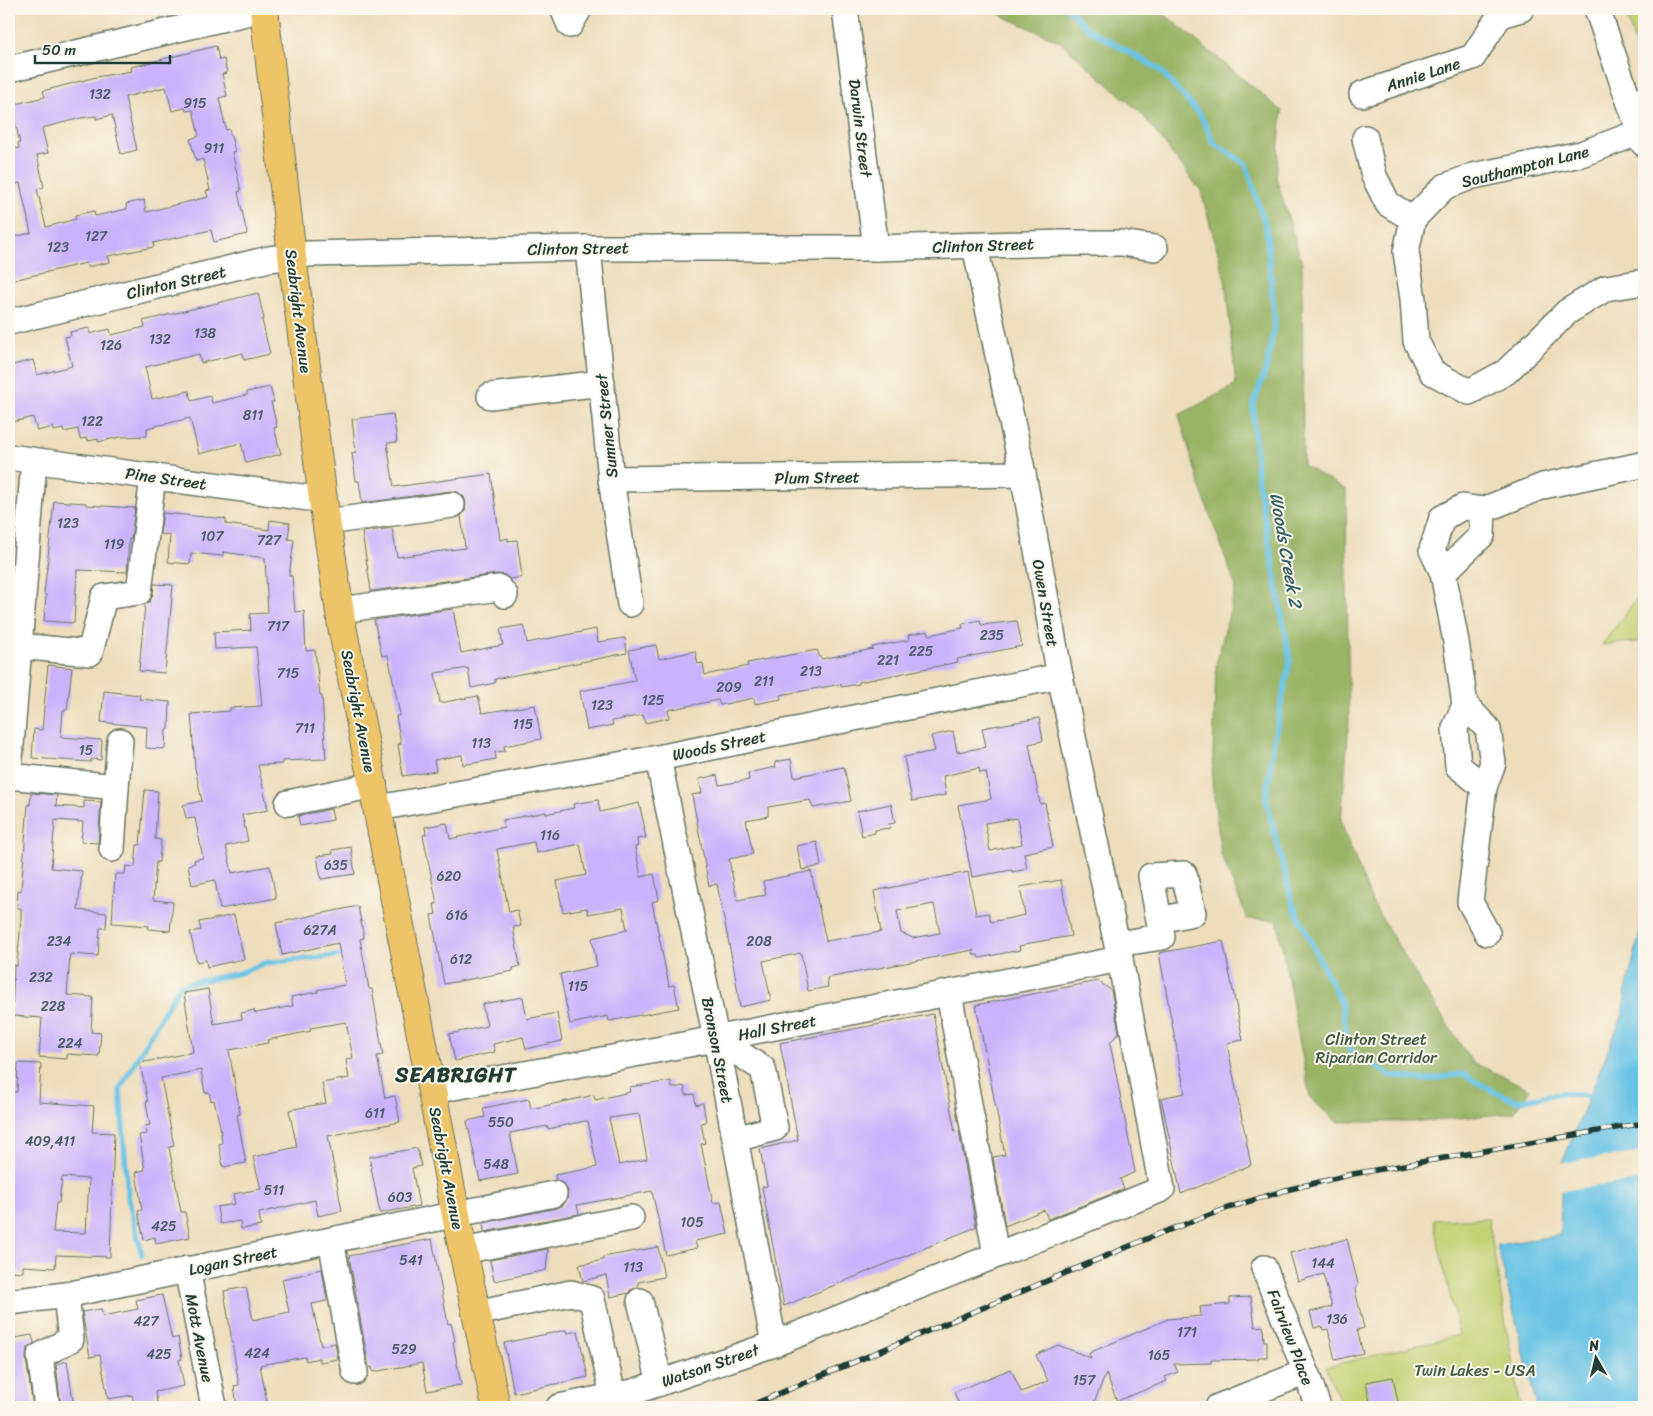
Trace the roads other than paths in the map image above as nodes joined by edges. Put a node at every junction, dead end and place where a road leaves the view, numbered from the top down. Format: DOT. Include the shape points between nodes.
graph roads {
  1 [pos="264,9"];
  2 [pos="563,9"];
  3 [pos="579,9"];
  4 [pos="845,9"];
  5 [pos="1521,9"];
  6 [pos="1597,9"];
  7 [pos="9,69"];
  8 [pos="1362,94"];
  9 [pos="1365,138"];
  10 [pos="1642,138"];
  11 [pos="1413,219"];
  12 [pos="975,246"];
  13 [pos="588,248"];
  14 [pos="876,248"];
  15 [pos="1155,248"];
  16 [pos="292,256"];
  17 [pos="1644,282"];
  18 [pos="9,322"];
  19 [pos="602,382"];
  20 [pos="490,396"];
  21 [pos="9,458"];
  22 [pos="34,460"];
  23 [pos="1644,466"];
  24 [pos="1023,474"];
  25 [pos="153,476"];
  26 [pos="611,479"];
  27 [pos="452,506"];
  28 [pos="1483,510"];
  29 [pos="324,511"];
  30 [pos="1443,573"];
  31 [pos="505,595"];
  32 [pos="630,604"];
  33 [pos="340,610"];
  34 [pos="19,646"];
  35 [pos="1060,676"];
  36 [pos="1465,705"];
  37 [pos="120,741"];
  38 [pos="658,758"];
  39 [pos="9,770"];
  40 [pos="9,776"];
  41 [pos="116,787"];
  42 [pos="1484,787"];
  43 [pos="376,797"];
  44 [pos="288,803"];
  45 [pos="112,849"];
  46 [pos="1159,920"];
  47 [pos="1487,933"];
  48 [pos="1119,952"];
  49 [pos="949,993"];
  50 [pos="716,1038"];
  51 [pos="432,1091"];
  52 [pos="736,1139"];
  53 [pos="554,1194"];
  54 [pos="456,1214"];
  55 [pos="631,1218"];
  56 [pos="331,1240"];
  57 [pos="463,1251"];
  58 [pos="996,1255"];
  59 [pos="1264,1268"];
  60 [pos="187,1269"];
  61 [pos="66,1295"];
  62 [pos="640,1301"];
  63 [pos="9,1302"];
  64 [pos="476,1313"];
  65 [pos="774,1344"];
  66 [pos="355,1372"];
  67 [pos="1306,1372"];
  68 [pos="660,1383"];
  69 [pos="613,1396"];
  70 [pos="47,1407"];
  71 [pos="214,1407"];
  72 [pos="496,1407"];
  73 [pos="559,1407"];
  74 [pos="1218,1407"];
  75 [pos="1318,1407"];
  1 -- 7 [label="street"];
  1 -- 16 [label="main road, Seabright Avenue"];
  2 -- 3 [label="street" via="570,25"];
  4 -- 14 [label="street, Darwin Street"];
  5 -- 8 [label="street, Annie Lane" via="1500,15 1473,57"];
  6 -- 10 [label="street"];
  9 -- 11 [label="street" via="1374,176 1388,204"];
  10 -- 11 [label="street, Southampton Lane" via="1473,176 1444,187"];
  11 -- 17 [label="street" via="1406,252 1416,341 1432,372 1469,392 1506,372 1566,312 1606,288"];
  12 -- 14 [label="street, Clinton Street"];
  12 -- 15 [label="street, Clinton Street" via="1121,243"];
  12 -- 24 [label="street, Owen Street"];
  13 -- 14 [label="street, Clinton Street"];
  13 -- 16 [label="street, Clinton Street"];
  13 -- 19 [label="street, Sumner Street"];
  16 -- 18 [label="street, Clinton Street"];
  16 -- 29 [label="main road, Seabright Avenue"];
  19 -- 20 [label="street"];
  19 -- 26 [label="street, Sumner Street"];
  21 -- 22 [label="street, Pine Street"];
  22 -- 25 [label="street, Pine Street"];
  22 -- 34 [label="street"];
  23 -- 28 [label="street" via="1543,486"];
  24 -- 26 [label="street, Plum Street"];
  24 -- 35 [label="street, Owen Street"];
  25 -- 29 [label="street, Pine Street"];
  25 -- 34 [label="street" via="139,592 104,597 90,653"];
  26 -- 32 [label="street, Sumner Street"];
  27 -- 29 [label="street, Pine Street"];
  28 -- 30 [label="street" via="1482,535"];
  28 -- 30 [label="street" via="1463,507 1442,518 1432,550"];
  29 -- 33 [label="main road, Seabright Avenue"];
  30 -- 36 [label="street"];
  31 -- 33 [label="street" via="499,588"];
  33 -- 43 [label="main road, Seabright Avenue"];
  34 -- 39 [label="street"];
  35 -- 38 [label="street, Woods Street"];
  35 -- 48 [label="street, Owen Street"];
  36 -- 42 [label="street" via="1488,729 1493,763"];
  36 -- 42 [label="street" via="1455,728 1458,766"];
  37 -- 41 [label="street"];
  38 -- 43 [label="street, Woods Street"];
  38 -- 50 [label="street, Bronson Street"];
  40 -- 41 [label="street"];
  41 -- 45 [label="street"];
  42 -- 47 [label="street" via="1470,902"];
  43 -- 44 [label="street, Woods Street"];
  43 -- 51 [label="main road, Seabright Avenue"];
  46 -- 48 [label="street, Hall Street" via="1162,937"];
  48 -- 49 [label="street, Hall Street"];
  48 -- 58 [label="street, Owen Street" via="1162,1189"];
  49 -- 50 [label="street, Hall Street"];
  49 -- 58 [label="street"];
  50 -- 51 [label="street, Hall Street"];
  50 -- 52 [label="street, Bronson Street"];
  50 -- 52 [label="street" via="763,1069 775,1128"];
  51 -- 54 [label="main road, Seabright Avenue"];
  52 -- 65 [label="street, Bronson Street"];
  53 -- 54 [label="street, Logan Street"];
  54 -- 56 [label="street, Logan Street"];
  54 -- 57 [label="main road, Seabright Avenue"];
  55 -- 57 [label="street"];
  56 -- 60 [label="street, Logan Street"];
  56 -- 66 [label="street"];
  57 -- 64 [label="main road, Seabright Avenue"];
  58 -- 65 [label="street, Watson Street"];
  59 -- 67 [label="street, Fairview Place"];
  60 -- 61 [label="street, Logan Street"];
  60 -- 71 [label="street, Mott Avenue"];
  61 -- 63 [label="street, Logan Street"];
  61 -- 70 [label="street" via="71,1338 40,1356"];
  62 -- 68 [label="street"];
  64 -- 69 [label="street" via="571,1293 592,1299"];
  64 -- 72 [label="main road, Seabright Avenue"];
  65 -- 68 [label="street, Watson Street"];
  67 -- 74 [label="street"];
  67 -- 75 [label="street, Fairview Place"];
  68 -- 69 [label="street, Watson Street"];
  69 -- 73 [label="street, Watson Street"];
}
